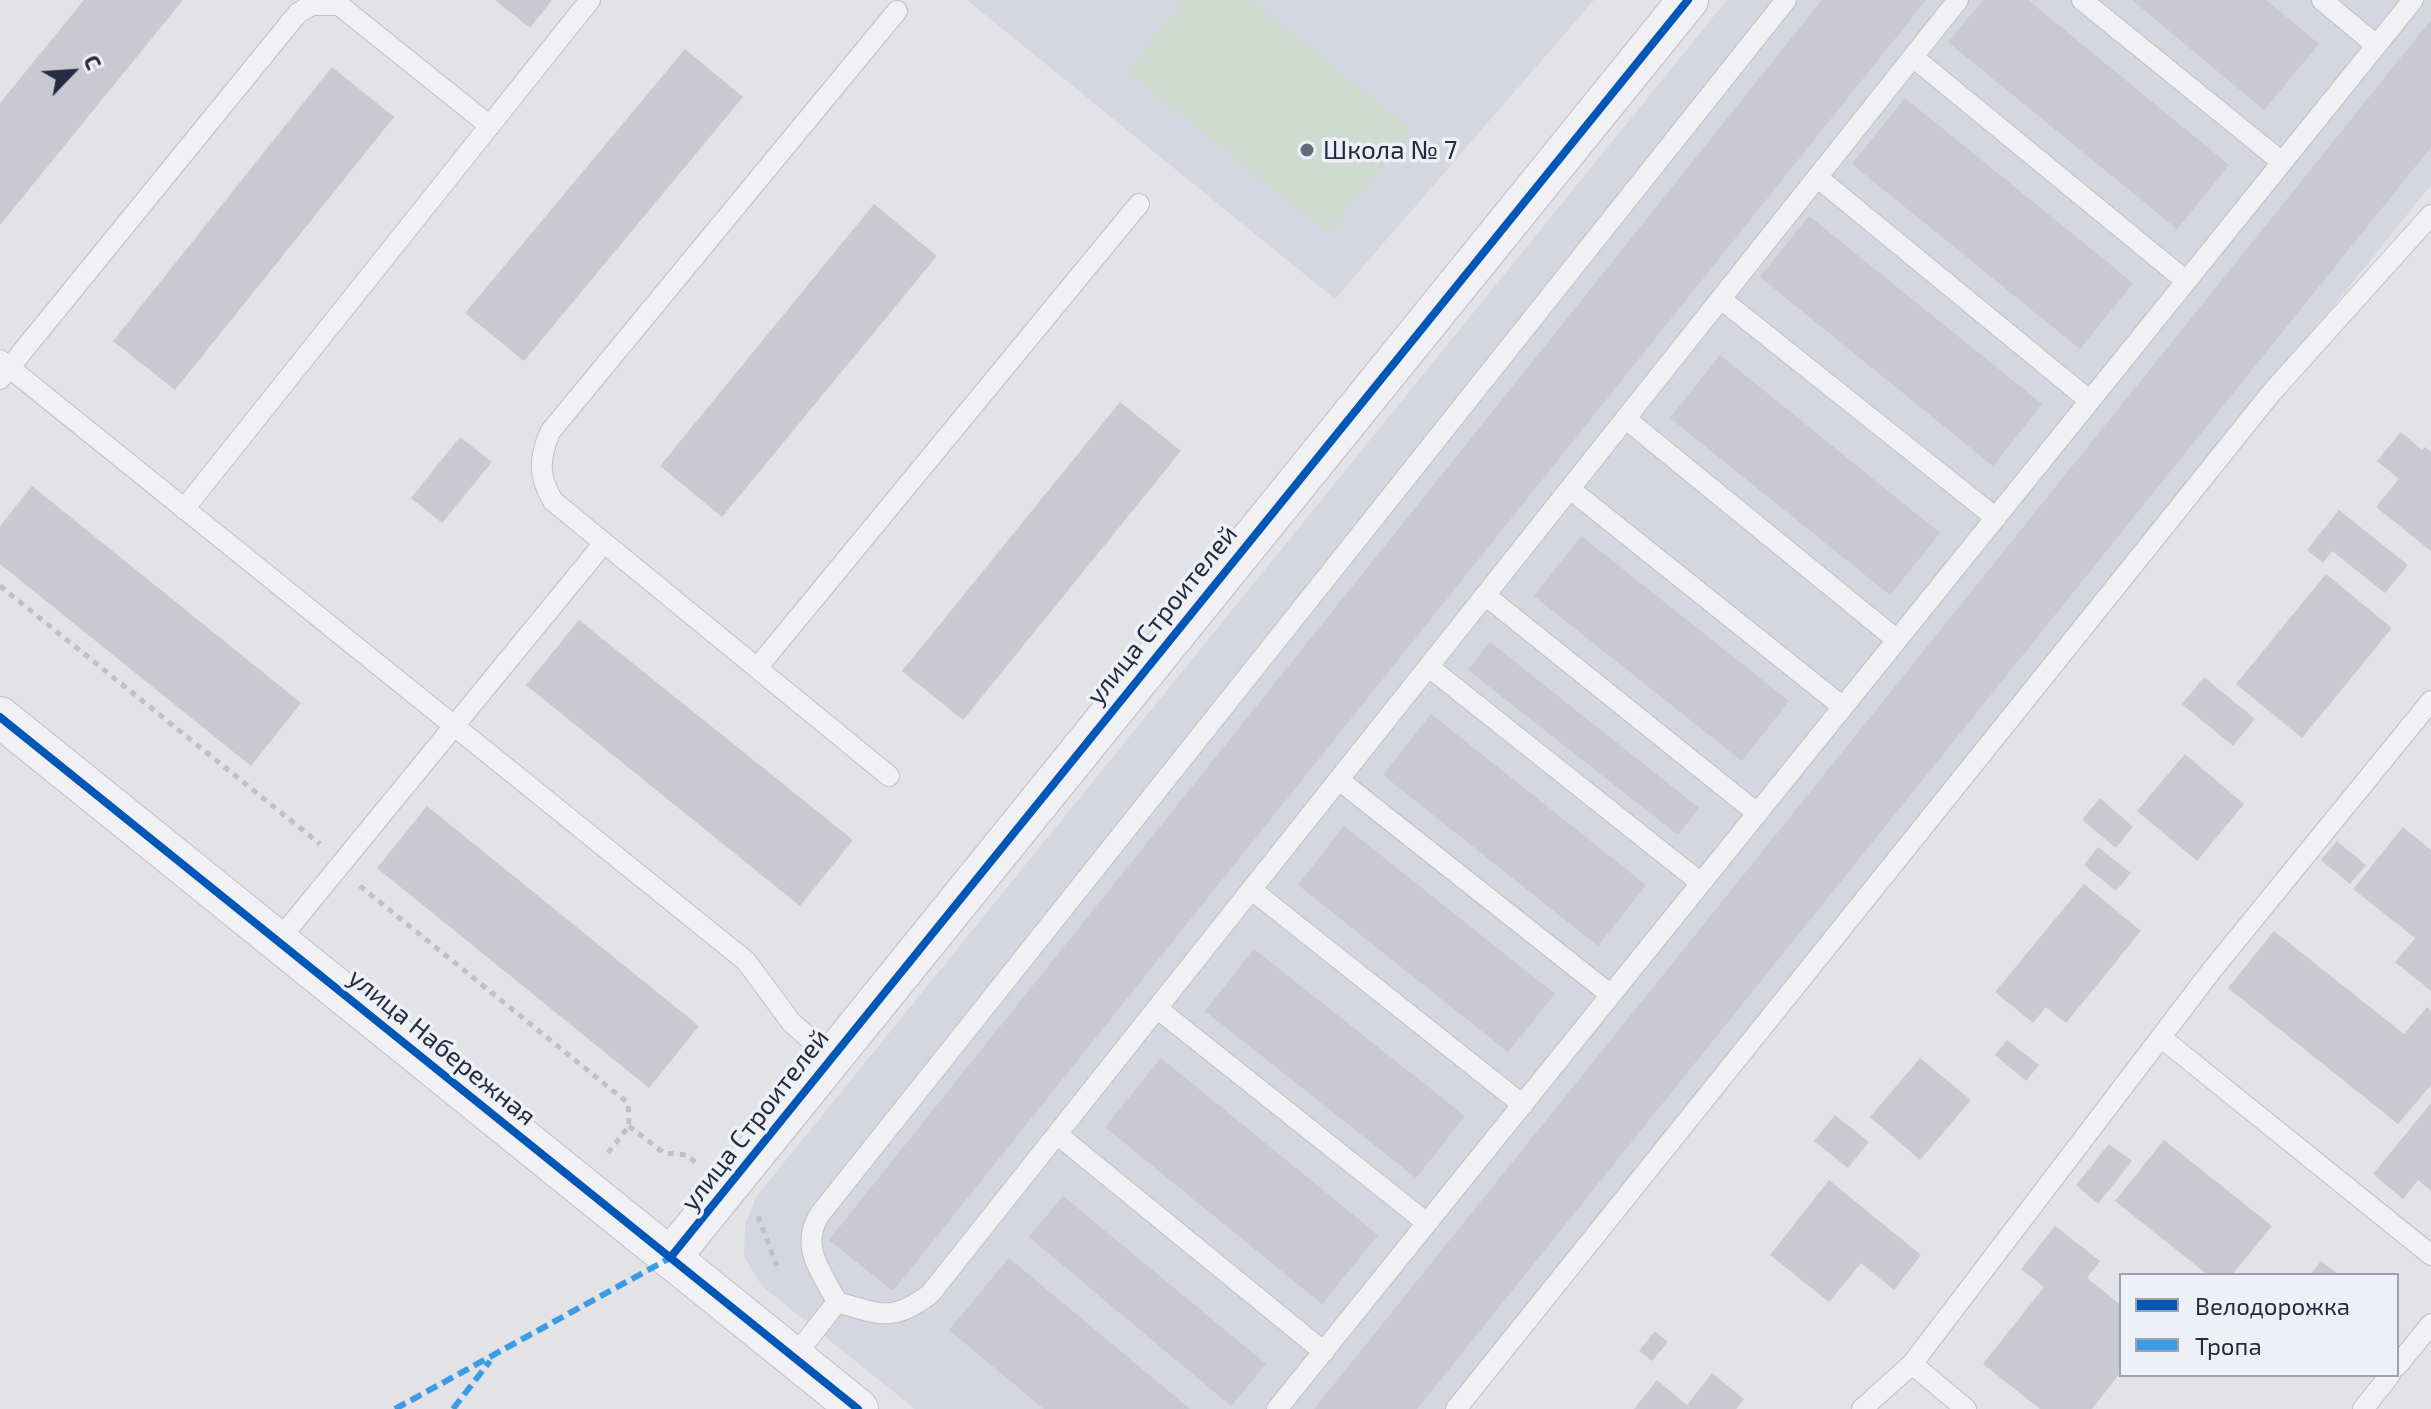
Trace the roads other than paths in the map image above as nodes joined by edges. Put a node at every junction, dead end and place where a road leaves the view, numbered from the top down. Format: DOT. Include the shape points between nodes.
graph roads {
  1 [pos="590,0"];
  2 [pos="1688,0"];
  3 [pos="1786,0"];
  4 [pos="1958,0"];
  5 [pos="2082,0"];
  6 [pos="2322,0"];
  7 [pos="2413,0"];
  8 [pos="897,11"];
  9 [pos="2376,45"];
  10 [pos="1913,57"];
  11 [pos="490,126"];
  12 [pos="2282,162"];
  13 [pos="1817,177"];
  14 [pos="1139,204"];
  15 [pos="2431,215"];
  16 [pos="2186,281"];
  17 [pos="1721,299"];
  18 [pos="3,369"];
  19 [pos="2090,401"];
  20 [pos="1626,419"];
  21 [pos="1570,489"];
  22 [pos="184,509"];
  23 [pos="1996,518"];
  24 [pos="604,543"];
  25 [pos="1485,595"];
  26 [pos="1897,640"];
  27 [pos="1429,667"];
  28 [pos="757,668"];
  29 [pos="2431,701"];
  30 [pos="1843,707"];
  31 [pos="0,717"];
  32 [pos="453,725"];
  33 [pos="889,776"];
  34 [pos="1339,780"];
  35 [pos="1757,813"];
  36 [pos="1701,883"];
  37 [pos="1252,890"];
  38 [pos="278,941"];
  39 [pos="1611,995"];
  40 [pos="1158,1009"];
  41 [pos="2163,1039"];
  42 [pos="830,1057"];
  43 [pos="1523,1105"];
  44 [pos="1058,1135"];
  45 [pos="1427,1223"];
  46 [pos="2431,1255"];
  47 [pos="670,1258"];
  48 [pos="837,1302"];
  49 [pos="2431,1324"];
  50 [pos="1324,1352"];
  51 [pos="794,1357"];
  52 [pos="1912,1364"];
  53 [pos="2399,1364"];
  54 [pos="2388,1377"];
  55 [pos="858,1409"];
  56 [pos="1277,1409"];
  57 [pos="1456,1409"];
  58 [pos="1862,1409"];
  59 [pos="1966,1409"];
  60 [pos="2363,1409"];
  1 -- 11 [label="lane"];
  2 -- 42 [label="street, улица Строителей"];
  3 -- 48 [label="lane" via="820,1214 810,1229 812,1253"];
  4 -- 10 [label="lane"];
  5 -- 12 [label="lane"];
  6 -- 9 [label="lane"];
  7 -- 9 [label="lane"];
  8 -- 24 [label="lane" via="550,432 540,456 542,483 553,501"];
  9 -- 12 [label="lane"];
  10 -- 13 [label="lane"];
  10 -- 16 [label="lane"];
  11 -- 18 [label="lane" via="339,5 312,5 298,13"];
  11 -- 22 [label="lane"];
  12 -- 16 [label="lane"];
  13 -- 17 [label="lane"];
  13 -- 19 [label="lane"];
  14 -- 28 [label="lane"];
  15 -- 57 [label="lane" via="2272,392"];
  16 -- 19 [label="lane"];
  17 -- 20 [label="lane"];
  17 -- 23 [label="lane"];
  18 -- 22 [label="lane"];
  19 -- 23 [label="lane"];
  20 -- 21 [label="lane"];
  20 -- 26 [label="lane"];
  21 -- 25 [label="lane"];
  21 -- 30 [label="lane"];
  22 -- 32 [label="lane"];
  23 -- 26 [label="lane"];
  24 -- 28 [label="lane"];
  24 -- 32 [label="lane"];
  25 -- 27 [label="lane"];
  25 -- 35 [label="lane"];
  26 -- 30 [label="lane"];
  27 -- 34 [label="lane"];
  27 -- 36 [label="lane"];
  28 -- 33 [label="lane"];
  29 -- 41 [label="lane" via="2212,970"];
  30 -- 35 [label="lane"];
  31 -- 38 [label="street, улица Набережная"];
  32 -- 38 [label="lane"];
  32 -- 42 [label="lane" via="746,961 791,1022"];
  34 -- 37 [label="lane"];
  34 -- 39 [label="lane"];
  35 -- 36 [label="lane"];
  36 -- 39 [label="lane"];
  37 -- 40 [label="lane"];
  37 -- 43 [label="lane"];
  38 -- 47 [label="street, улица Набережная"];
  39 -- 43 [label="lane"];
  40 -- 44 [label="lane"];
  40 -- 45 [label="lane"];
  41 -- 46 [label="lane"];
  41 -- 52 [label="lane"];
  42 -- 47 [label="street, улица Строителей"];
  43 -- 45 [label="lane"];
  44 -- 48 [label="lane" via="916,1305 886,1316"];
  44 -- 50 [label="lane"];
  45 -- 50 [label="lane"];
  47 -- 51 [label="street, улица Набережная"];
  48 -- 51 [label="lane"];
  49 -- 53 [label="lane"];
  50 -- 56 [label="lane"];
  51 -- 55 [label="street, улица Набережная"];
  52 -- 58 [label="lane"];
  52 -- 59 [label="lane"];
  54 -- 60 [label="lane"];
}
